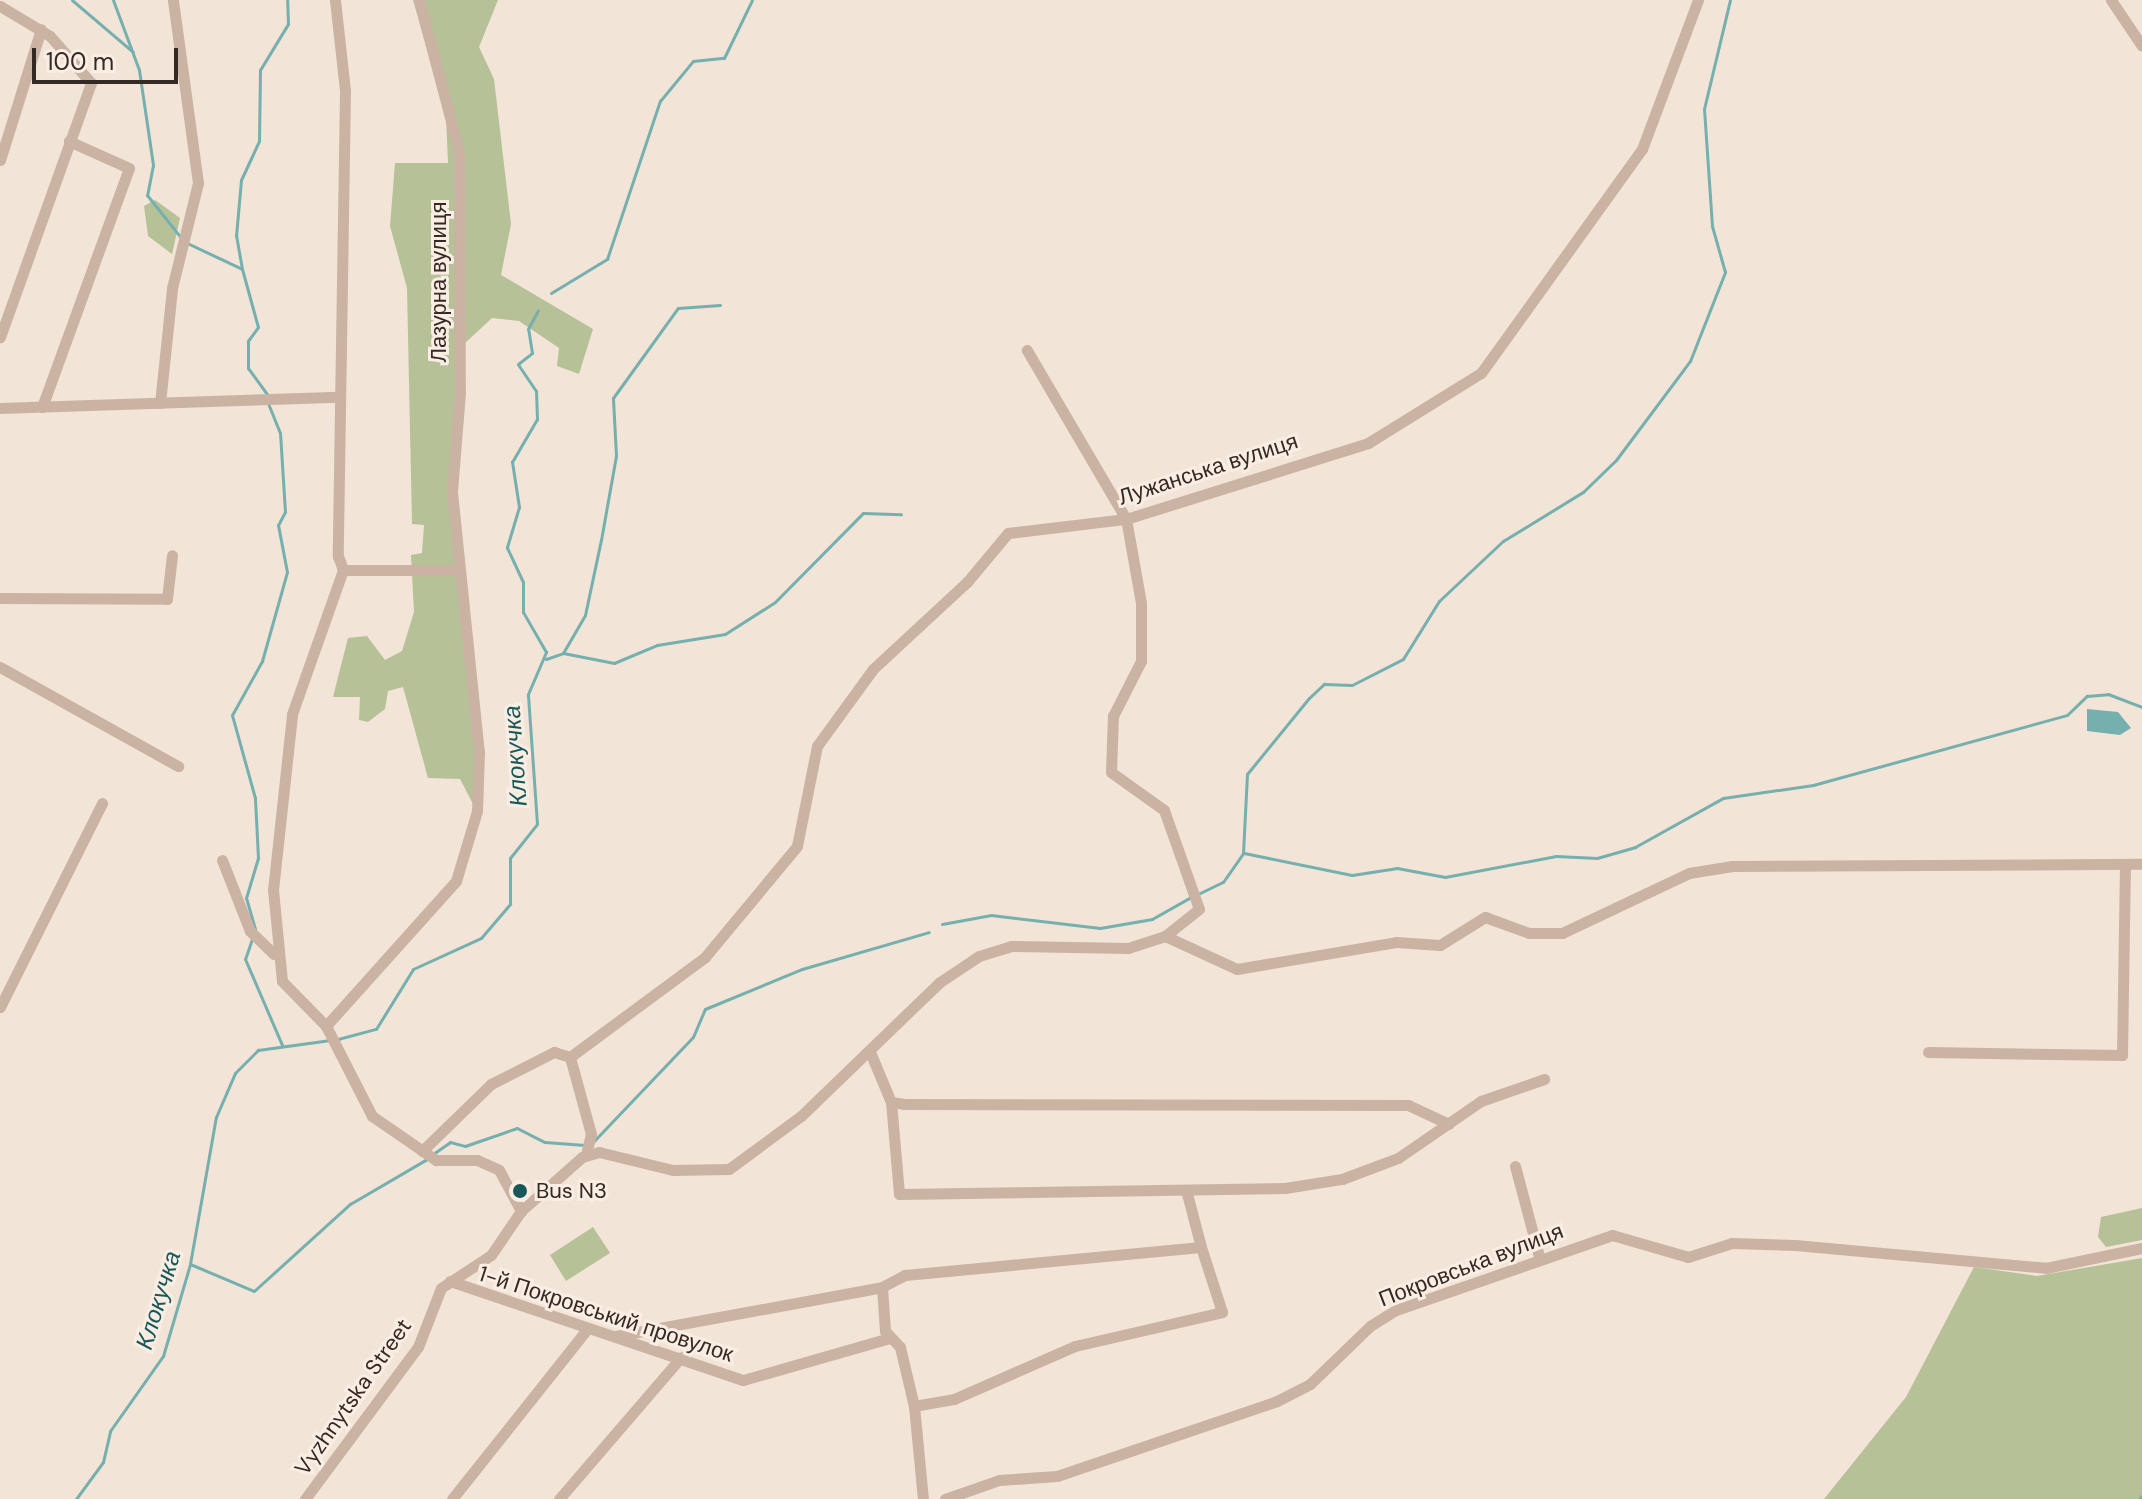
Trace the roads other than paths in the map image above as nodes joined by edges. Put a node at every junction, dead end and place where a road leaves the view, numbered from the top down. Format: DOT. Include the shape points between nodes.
graph roads {
  1 [pos="173,0"];
  2 [pos="335,0"];
  3 [pos="419,0"];
  4 [pos="1698,0"];
  5 [pos="2111,0"];
  6 [pos="0,6"];
  7 [pos="41,29"];
  8 [pos="2142,46"];
  9 [pos="69,141"];
  10 [pos="0,160"];
  11 [pos="0,337"];
  12 [pos="1027,350"];
  13 [pos="339,397"];
  14 [pos="160,403"];
  15 [pos="42,407"];
  16 [pos="0,408"];
  17 [pos="1126,519"];
  18 [pos="172,555"];
  19 [pos="343,570"];
  20 [pos="456,570"];
  21 [pos="0,598"];
  22 [pos="0,667"];
  23 [pos="178,766"];
  24 [pos="102,803"];
  25 [pos="222,860"];
  26 [pos="2142,864"];
  27 [pos="2125,865"];
  28 [pos="1165,936"];
  29 [pos="274,954"];
  30 [pos="0,1007"];
  31 [pos="328,1031"];
  32 [pos="870,1052"];
  33 [pos="1928,1052"];
  34 [pos="570,1057"];
  35 [pos="1544,1079"];
  36 [pos="891,1102"];
  37 [pos="1449,1124"];
  38 [pos="589,1145"];
  39 [pos="427,1155"];
  40 [pos="1515,1166"];
  41 [pos="1186,1190"];
  42 [pos="521,1211"];
  43 [pos="1201,1247"];
  44 [pos="2142,1248"];
  45 [pos="1540,1260"];
  46 [pos="450,1281"];
  47 [pos="882,1287"];
  48 [pos="587,1329"];
  49 [pos="616,1336"];
  50 [pos="889,1338"];
  51 [pos="681,1357"];
  52 [pos="914,1406"];
  53 [pos="305,1499"];
  54 [pos="452,1499"];
  55 [pos="559,1499"];
  56 [pos="923,1499"];
  57 [pos="945,1499"];
  1 -- 14 [label="street" via="198,168"];
  2 -- 13 [label="street" via="345,91"];
  3 -- 20 [label="street, Лазурна вулиця" via="459,151"];
  4 -- 17 [label="street, Лужанська вулиця" via="1642,149 1481,373 1368,443"];
  5 -- 8 [label="street"];
  6 -- 7 [label="street"];
  7 -- 9 [label="street" via="91,79"];
  7 -- 10 [label="street"];
  9 -- 11 [label="street"];
  9 -- 15 [label="street" via="129,168"];
  12 -- 17 [label="street"];
  13 -- 14 [label="street"];
  13 -- 19 [label="street" via="337,543"];
  14 -- 15 [label="street"];
  15 -- 16 [label="street"];
  17 -- 28 [label="street" via="1142,653 1113,716 1111,772 1164,810 1187,859 1199,909"];
  17 -- 34 [label="street, Лужанська вулиця" via="1008,533 845,700 809,767 800,841 705,957"];
  18 -- 21 [label="street" via="167,599"];
  19 -- 20 [label="street"];
  19 -- 29 [label="street" via="292,714 273,890"];
  20 -- 31 [label="street, Лазурна вулиця" via="479,762 473,834 456,881 430,917"];
  22 -- 23 [label="street"];
  24 -- 30 [label="street"];
  25 -- 29 [label="street" via="253,935"];
  26 -- 27 [label="street"];
  27 -- 28 [label="street" via="1732,866 1689,873 1562,933 1529,933 1485,917 1440,945 1396,942 1237,969"];
  27 -- 33 [label="street" via="2122,1055"];
  28 -- 32 [label="street" via="1116,950 1011,946 979,956 940,982"];
  29 -- 31 [label="street" via="295,1000"];
  31 -- 39 [label="street" via="372,1116"];
  32 -- 36 [label="street"];
  32 -- 38 [label="street" via="729,1169 673,1170"];
  34 -- 38 [label="street"];
  34 -- 39 [label="street" via="554,1052 491,1084"];
  35 -- 37 [label="street" via="1481,1101"];
  36 -- 37 [label="street" via="1408,1105"];
  36 -- 41 [label="street" via="899,1194"];
  37 -- 41 [label="street" via="1398,1158 1342,1179"];
  38 -- 42 [label="street, Vyzhnytska Street"];
  39 -- 42 [label="street" via="477,1160 499,1170"];
  40 -- 45 [label="street"];
  41 -- 43 [label="street"];
  42 -- 46 [label="street, Vyzhnytska Street" via="491,1255"];
  43 -- 47 [label="street" via="905,1275"];
  43 -- 52 [label="street" via="1222,1312 1075,1346 954,1399"];
  44 -- 45 [label="street, Покровська вулиця" via="2046,1268 1732,1243 1688,1257 1612,1235"];
  45 -- 57 [label="street, Покровська вулиця" via="1396,1310 1310,1384 1277,1401 1057,1476 999,1480"];
  46 -- 48 [label="street, 1-й Покровський провулок"];
  46 -- 53 [label="street, Vyzhnytska Street" via="436,1297 418,1347"];
  47 -- 49 [label="street"];
  47 -- 50 [label="street"];
  48 -- 49 [label="street, 1-й Покровський провулок"];
  48 -- 54 [label="street"];
  49 -- 51 [label="street, 1-й Покровський провулок"];
  50 -- 51 [label="street, 1-й Покровський провулок" via="743,1380"];
  50 -- 52 [label="street" via="900,1347"];
  51 -- 55 [label="street"];
  52 -- 56 [label="street"];
}
